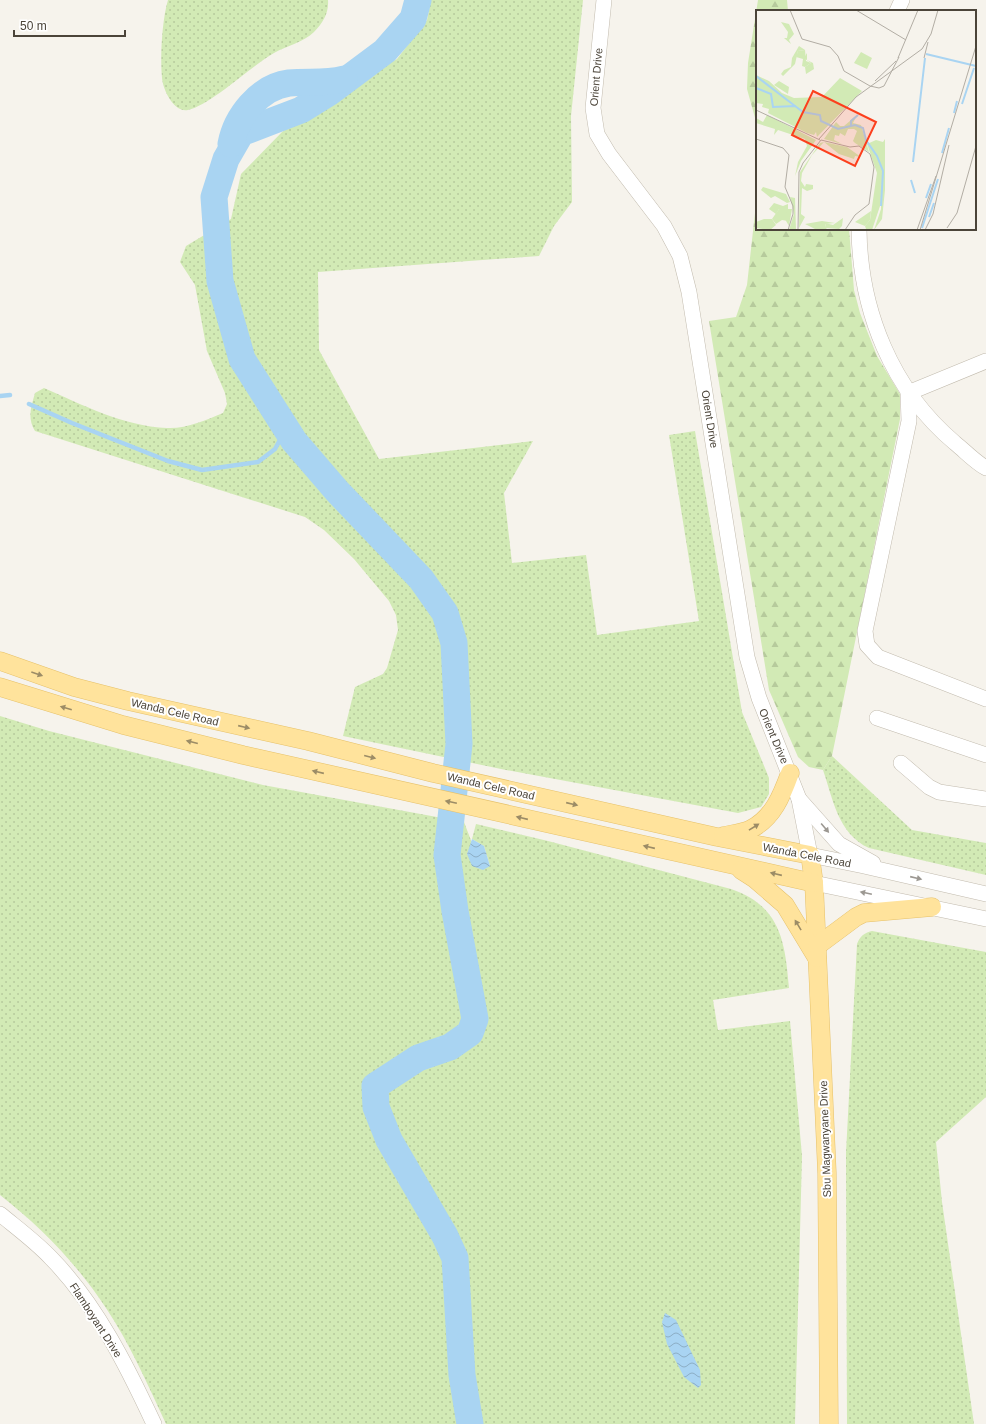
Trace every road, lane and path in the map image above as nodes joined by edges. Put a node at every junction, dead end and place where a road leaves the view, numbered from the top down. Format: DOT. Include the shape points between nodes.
graph roads {
  1 [pos="604,0"];
  2 [pos="902,0"];
  3 [pos="897,10"];
  4 [pos="859,230"];
  5 [pos="986,361"];
  6 [pos="908,393"];
  7 [pos="986,468"];
  8 [pos="0,661"];
  9 [pos="0,687"];
  10 [pos="986,699"];
  11 [pos="877,718"];
  12 [pos="986,755"];
  13 [pos="901,763"];
  14 [pos="790,773"];
  15 [pos="986,798"];
  16 [pos="799,799"];
  17 [pos="717,837"];
  18 [pos="810,855"];
  19 [pos="731,864"];
  20 [pos="888,872"];
  21 [pos="814,883"];
  22 [pos="986,894"];
  23 [pos="932,907"];
  24 [pos="986,919"];
  25 [pos="817,952"];
  26 [pos="0,1214"];
  27 [pos="154,1424"];
  28 [pos="829,1424"];
  1 -- 14 [label="street, Orient Drive" via="593,108 597,134 609,154 664,226 680,256 690,292 748,657 759,698"];
  2 -- 3 [label="street"];
  4 -- 6 [label="street" via="862,275 875,327"];
  5 -- 6 [label="street"];
  6 -- 7 [label="street" via="944,434"];
  6 -- 10 [label="street" via="909,421 865,639 871,651 878,657"];
  8 -- 17 [label="main road, Wanda Cele Road, one-way" via="74,687 128,701"];
  19 -- 9 [label="main road, one-way" via="424,796 123,725"];
  11 -- 12 [label="street"];
  13 -- 15 [label="street" via="929,787 940,792"];
  14 -- 16 [label="street, Orient Drive"];
  17 -- 14 [label="main road, one-way" via="750,830 762,821 774,810"];
  16 -- 18 [label="street, Orient Drive"];
  16 -- 20 [label="street, one-way" via="839,844"];
  17 -- 18 [label="main road, Wanda Cele Road"];
  18 -- 20 [label="street, Wanda Cele Road"];
  18 -- 21 [label="main road, Sbu Magwanyane Drive"];
  21 -- 19 [label="main road, one-way"];
  25 -- 19 [label="main road, one-way" via="785,905 756,879"];
  20 -- 22 [label="street, Wanda Cele Road, one-way"];
  23 -- 21 [label="street, one-way"];
  21 -- 25 [label="main road, Sbu Magwanyane Drive"];
  23 -- 24 [label="street"];
  23 -- 25 [label="main road" via="864,913 856,917"];
  25 -- 28 [label="main road, Sbu Magwanyane Drive" via="827,1173"];
  26 -- 27 [label="street, Flamboyant Drive" via="51,1258 77,1288 118,1354"];
}
